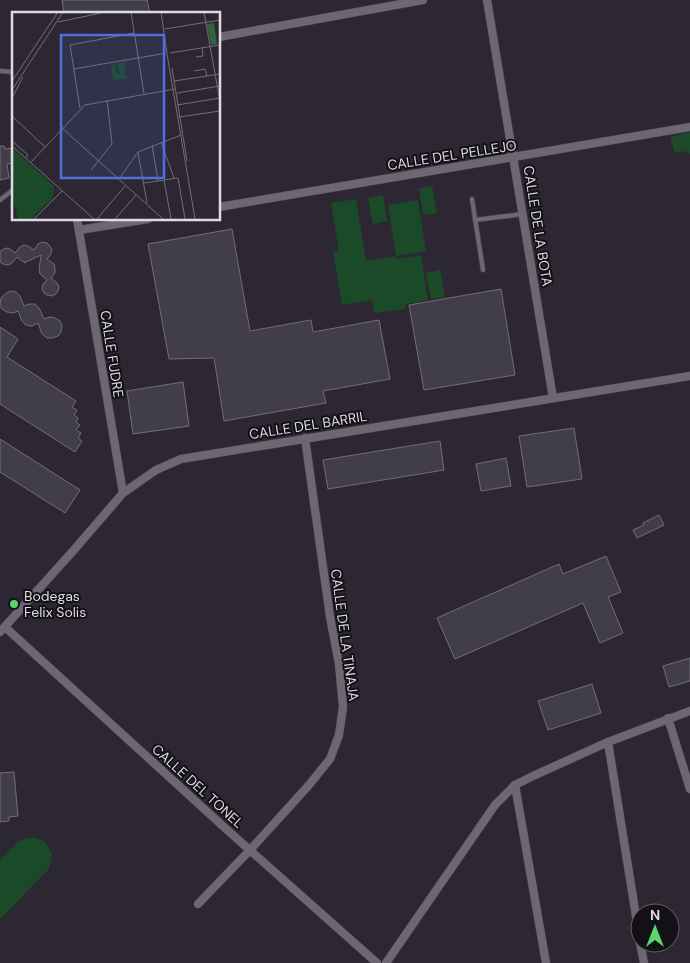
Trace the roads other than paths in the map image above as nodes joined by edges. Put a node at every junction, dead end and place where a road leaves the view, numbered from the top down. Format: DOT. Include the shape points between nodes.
graph roads {
  1 [pos="423,0"];
  2 [pos="487,0"];
  3 [pos="220,36"];
  4 [pos="690,127"];
  5 [pos="514,158"];
  6 [pos="12,190"];
  7 [pos="472,199"];
  8 [pos="0,200"];
  9 [pos="220,207"];
  10 [pos="523,214"];
  11 [pos="77,220"];
  12 [pos="142,220"];
  13 [pos="475,220"];
  14 [pos="79,230"];
  15 [pos="483,270"];
  16 [pos="690,376"];
  17 [pos="553,398"];
  18 [pos="305,438"];
  19 [pos="123,493"];
  20 [pos="2,629"];
  21 [pos="690,711"];
  22 [pos="668,718"];
  23 [pos="608,742"];
  24 [pos="515,785"];
  25 [pos="690,789"];
  26 [pos="250,850"];
  27 [pos="634,903"];
  28 [pos="198,904"];
  29 [pos="377,963"];
  30 [pos="386,963"];
  31 [pos="546,963"];
  1 -- 3 [label="street"];
  2 -- 5 [label="street, CALLE DE LA BOTA"];
  4 -- 5 [label="street, CALLE DEL PELLEJO"];
  5 -- 9 [label="street, CALLE DEL PELLEJO"];
  5 -- 10 [label="street, CALLE DE LA BOTA"];
  6 -- 8 [label="lane"];
  7 -- 13 [label="lane"];
  10 -- 13 [label="lane"];
  10 -- 17 [label="street, CALLE DE LA BOTA"];
  11 -- 14 [label="street, CALLE FUDRE"];
  12 -- 14 [label="street"];
  13 -- 15 [label="lane"];
  14 -- 19 [label="street, CALLE FUDRE"];
  16 -- 17 [label="street, CALLE DEL BARRIL"];
  17 -- 18 [label="street, CALLE DEL BARRIL"];
  18 -- 19 [label="street, CALLE DEL BARRIL" via="181,459 156,470"];
  18 -- 26 [label="street, CALLE DE LA TINAJA" via="343,707 339,735 330,759"];
  19 -- 20 [label="street, CALLE DEL BARRIL"];
  20 -- 26 [label="street, CALLE DEL TONEL"];
  21 -- 22 [label="street"];
  22 -- 23 [label="street"];
  22 -- 25 [label="street"];
  23 -- 24 [label="street"];
  23 -- 27 [label="street"];
  24 -- 30 [label="street" via="495,805"];
  24 -- 31 [label="street"];
  26 -- 28 [label="street, CALLE DE LA TINAJA"];
  26 -- 29 [label="street, CALLE DEL TONEL"];
}
